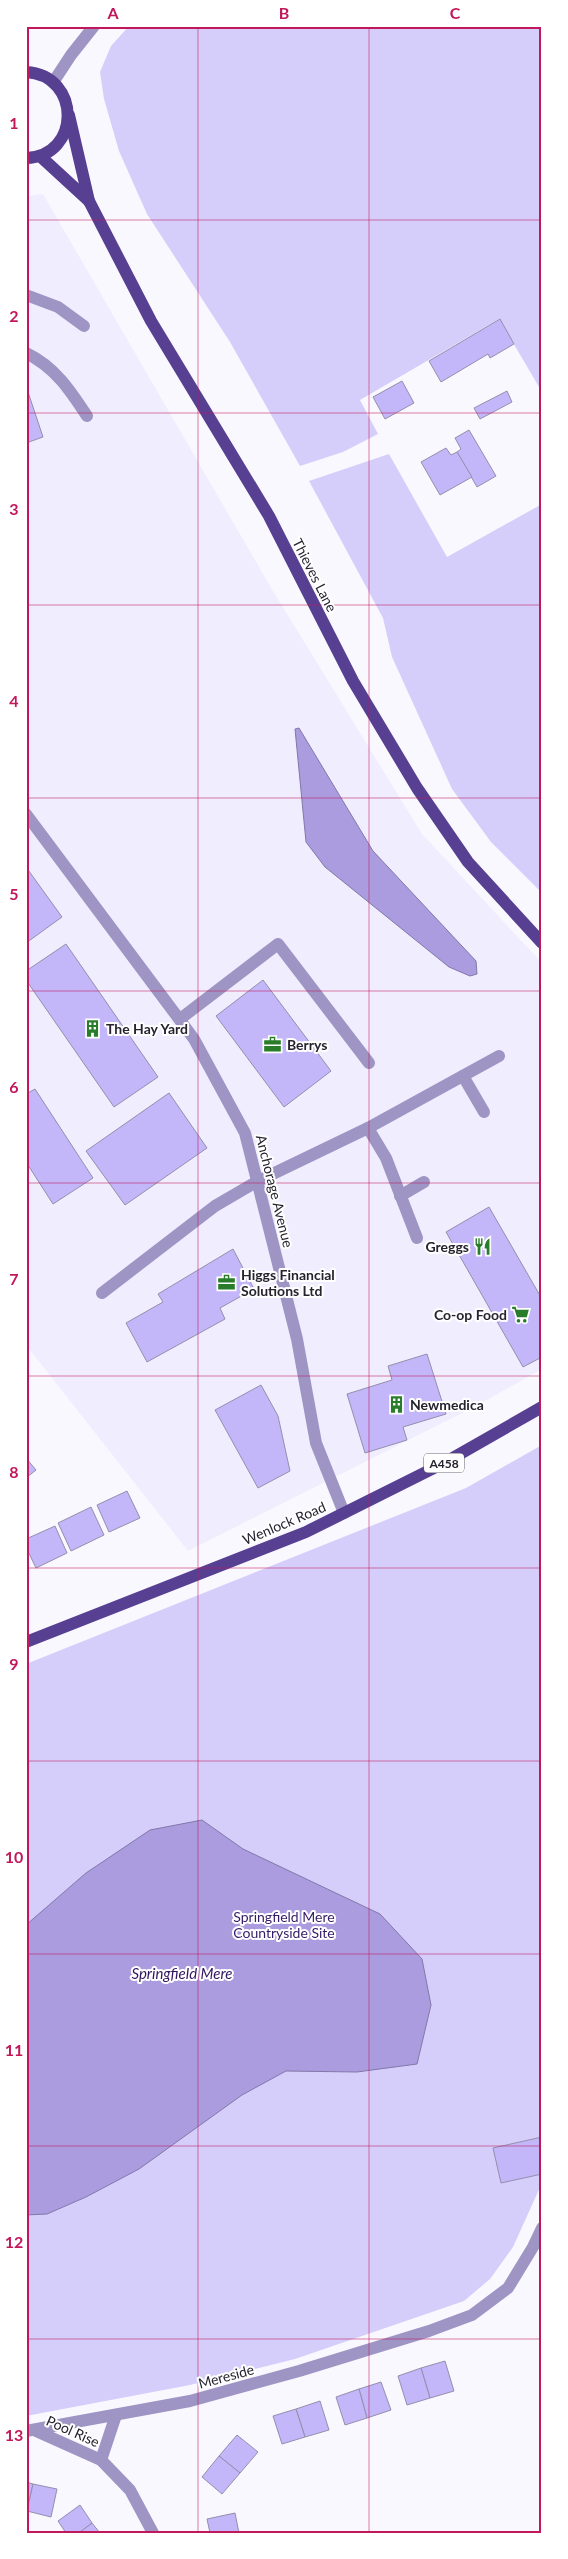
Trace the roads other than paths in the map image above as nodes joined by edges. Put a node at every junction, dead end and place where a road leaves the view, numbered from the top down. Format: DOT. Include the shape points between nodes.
graph roads {
  1 [pos="94,26"];
  2 [pos="26,72"];
  3 [pos="54,82"];
  4 [pos="69,115"];
  5 [pos="40,156"];
  6 [pos="26,158"];
  7 [pos="89,201"];
  8 [pos="26,295"];
  9 [pos="84,326"];
  10 [pos="26,353"];
  11 [pos="87,416"];
  12 [pos="26,814"];
  13 [pos="542,944"];
  14 [pos="180,1019"];
  15 [pos="499,1056"];
  16 [pos="369,1063"];
  17 [pos="463,1076"];
  18 [pos="484,1112"];
  19 [pos="368,1128"];
  20 [pos="258,1182"];
  21 [pos="424,1182"];
  22 [pos="400,1196"];
  23 [pos="417,1238"];
  24 [pos="102,1294"];
  25 [pos="542,1407"];
  26 [pos="344,1513"];
  27 [pos="28,1638"];
  28 [pos="542,2228"];
  29 [pos="116,2415"];
  30 [pos="30,2430"];
  31 [pos="101,2460"];
  32 [pos="152,2533"];
  1 -- 3 [label="street"];
  2 -- 3 [label="main road" via="37,72"];
  3 -- 4 [label="main road" via="65,97"];
  4 -- 5 [label="main road" via="65,132 55,147"];
  4 -- 7 [label="main road"];
  5 -- 6 [label="main road"];
  5 -- 7 [label="main road"];
  7 -- 13 [label="main road, Thieves Lane" via="151,321 269,516 353,681 417,788 468,862"];
  8 -- 9 [label="street" via="58,307"];
  10 -- 11 [label="street" via="58,374"];
  12 -- 14 [label="street, Anchorage Avenue"];
  14 -- 16 [label="street" via="278,944"];
  14 -- 20 [label="street, Anchorage Avenue" via="245,1133"];
  15 -- 17 [label="street"];
  17 -- 18 [label="street"];
  17 -- 19 [label="street"];
  19 -- 20 [label="street"];
  19 -- 22 [label="street" via="386,1158"];
  20 -- 24 [label="street" via="215,1206"];
  20 -- 26 [label="street, Anchorage Avenue" via="297,1339 316,1443"];
  21 -- 22 [label="street"];
  22 -- 23 [label="street"];
  25 -- 26 [label="main road, Wenlock Road / A458" via="444,1463"];
  26 -- 27 [label="main road, Wenlock Road / A458" via="306,1532"];
  28 -- 29 [label="street, Mereside" via="508,2288 472,2315 299,2372 190,2402"];
  29 -- 30 [label="street, Mereside"];
  29 -- 31 [label="street, Pool Rise"];
  30 -- 31 [label="street, Pool Rise"];
  31 -- 32 [label="street, Pool Rise" via="130,2490"];
}
